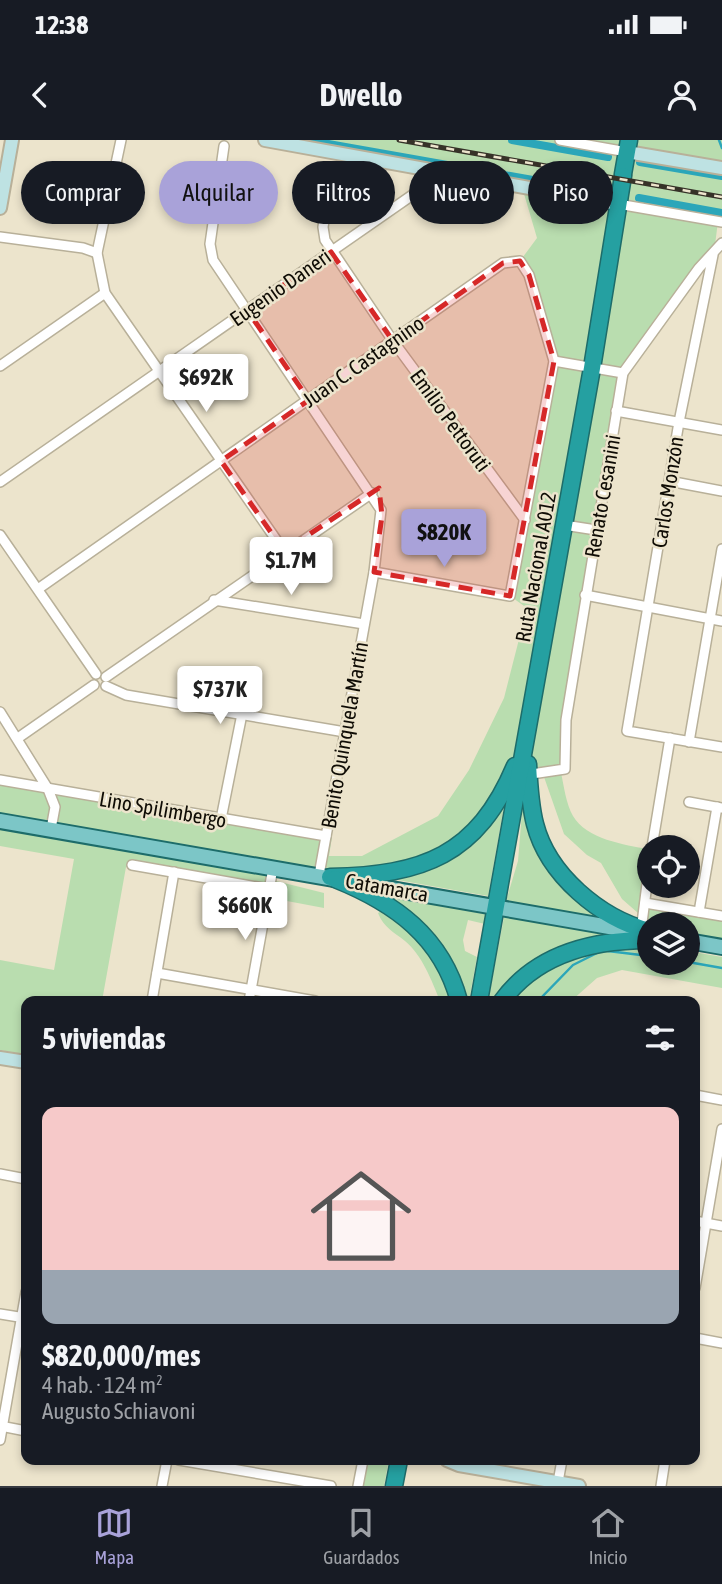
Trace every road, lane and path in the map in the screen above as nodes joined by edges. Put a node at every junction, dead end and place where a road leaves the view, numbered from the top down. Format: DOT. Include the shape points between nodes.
graph roads {
  1 [pos="121,140"];
  2 [pos="265,140"];
  3 [pos="560,140"];
  4 [pos="8,145"];
  5 [pos="224,146"];
  6 [pos="628,146"];
  7 [pos="722,168"];
  8 [pos="409,197"];
  9 [pos="618,204"];
  10 [pos="0,208"];
  11 [pos="722,222"];
  12 [pos="323,224"];
  13 [pos="0,237"];
  14 [pos="722,243"];
  15 [pos="331,251"];
  16 [pos="714,253"];
  17 [pos="97,254"];
  18 [pos="105,293"];
  19 [pos="247,310"];
  20 [pos="393,341"];
  21 [pos="554,361"];
  22 [pos="0,366"];
  23 [pos="592,368"];
  24 [pos="159,371"];
  25 [pos="623,373"];
  26 [pos="309,400"];
  27 [pos="616,411"];
  28 [pos="679,422"];
  29 [pos="722,430"];
  30 [pos="221,461"];
  31 [pos="669,481"];
  32 [pos="0,482"];
  33 [pos="722,491"];
  34 [pos="372,492"];
  35 [pos="525,520"];
  36 [pos="564,525"];
  37 [pos="596,530"];
  38 [pos="0,535"];
  39 [pos="722,548"];
  40 [pos="284,551"];
  41 [pos="721,560"];
  42 [pos="374,572"];
  43 [pos="38,589"];
  44 [pos="585,595"];
  45 [pos="214,600"];
  46 [pos="648,607"];
  47 [pos="710,619"];
  48 [pos="722,621"];
  49 [pos="364,624"];
  50 [pos="103,679"];
  51 [pos="0,712"];
  52 [pos="242,714"];
  53 [pos="345,732"];
  54 [pos="18,738"];
  55 [pos="670,738"];
  56 [pos="689,741"];
  57 [pos="722,747"];
  58 [pos="519,776"];
  59 [pos="0,780"];
  60 [pos="48,789"];
  61 [pos="689,802"];
  62 [pos="720,808"];
  63 [pos="222,819"];
  64 [pos="0,821"];
  65 [pos="51,829"];
  66 [pos="654,835"];
  67 [pos="326,836"];
  68 [pos="709,853"];
  69 [pos="722,856"];
  70 [pos="220,859"];
  71 [pos="132,865"];
  72 [pos="273,868"];
  73 [pos="174,872"];
  74 [pos="324,876"];
  75 [pos="216,880"];
  76 [pos="269,889"];
  77 [pos="646,898"];
  78 [pos="645,903"];
  79 [pos="496,906"];
  80 [pos="645,912"];
  81 [pos="699,912"];
  82 [pos="700,912"];
  83 [pos="722,916"];
  84 [pos="637,928"];
  85 [pos="637,931"];
  86 [pos="637,935"];
  87 [pos="700,943"];
  88 [pos="722,947"];
  89 [pos="157,973"];
  90 [pos="251,990"];
  91 [pos="153,996"];
  92 [pos="250,996"];
  93 [pos="285,996"];
  94 [pos="457,996"];
  95 [pos="480,996"];
  96 [pos="507,996"];
  97 [pos="0,1058"];
  98 [pos="21,1061"];
  99 [pos="700,1096"];
  100 [pos="722,1100"];
  101 [pos="722,1129"];
  102 [pos="0,1174"];
  103 [pos="21,1178"];
  104 [pos="700,1222"];
  105 [pos="706,1223"];
  106 [pos="722,1226"];
  107 [pos="700,1258"];
  108 [pos="0,1314"];
  109 [pos="21,1318"];
  110 [pos="21,1332"];
  111 [pos="700,1339"];
  112 [pos="722,1343"];
  113 [pos="1,1426"];
  114 [pos="21,1430"];
  115 [pos="0,1440"];
  116 [pos="166,1465"];
  117 [pos="208,1465"];
  118 [pos="362,1465"];
  119 [pos="398,1465"];
  120 [pos="459,1465"];
  121 [pos="561,1465"];
  122 [pos="664,1465"];
  123 [pos="558,1482"];
  124 [pos="162,1486"];
  125 [pos="331,1486"];
  126 [pos="358,1486"];
  127 [pos="394,1486"];
  128 [pos="579,1486"];
  129 [pos="661,1486"];
  1 -- 17 [label="street"];
  2 -- 9 [label="main road"];
  3 -- 6 [label="street"];
  4 -- 10 [label="main road"];
  5 -- 19 [label="street, Benito Quinquela Martín" via="210,250"];
  6 -- 7 [label="main road"];
  6 -- 9 [label="highway, Ruta Nacional A012"];
  8 -- 15 [label="street, Eugenio Daneri"];
  9 -- 11 [label="street"];
  9 -- 23 [label="highway, Ruta Nacional A012"];
  12 -- 15 [label="street, Emilio Pettoruti"];
  13 -- 17 [label="street"];
  14 -- 16 [label="street, Renato Cesanini"];
  15 -- 19 [label="street, Eugenio Daneri"];
  15 -- 20 [label="street, Emilio Pettoruti"];
  16 -- 25 [label="street, Renato Cesanini"];
  16 -- 28 [label="street, Carlos Monzón"];
  17 -- 18 [label="street"];
  18 -- 22 [label="street"];
  18 -- 24 [label="street"];
  19 -- 24 [label="street, Eugenio Daneri"];
  19 -- 26 [label="street, Benito Quinquela Martín"];
  20 -- 21 [label="street, Juan C. Castagnino" via="503,263 520,261 529,275"];
  20 -- 26 [label="street, Juan C. Castagnino"];
  20 -- 35 [label="street, Emilio Pettoruti"];
  21 -- 23 [label="street"];
  21 -- 35 [label="street"];
  23 -- 25 [label="street"];
  23 -- 36 [label="highway, Ruta Nacional A012"];
  24 -- 30 [label="street"];
  24 -- 32 [label="street, Eugenio Daneri"];
  25 -- 27 [label="street, Renato Cesanini"];
  26 -- 30 [label="street, Juan C. Castagnino"];
  26 -- 34 [label="street, Benito Quinquela Martín"];
  27 -- 28 [label="street"];
  27 -- 37 [label="street, Renato Cesanini"];
  28 -- 29 [label="street"];
  28 -- 31 [label="street, Carlos Monzón"];
  30 -- 40 [label="street"];
  30 -- 43 [label="street, Juan C. Castagnino"];
  31 -- 33 [label="street"];
  31 -- 46 [label="street, Carlos Monzón"];
  34 -- 40 [label="street"];
  34 -- 42 [label="street, Benito Quinquela Martín" via="382,516"];
  35 -- 42 [label="street" via="510,596"];
  36 -- 37 [label="street"];
  36 -- 58 [label="highway, Ruta Nacional A012"];
  37 -- 44 [label="street, Renato Cesanini"];
  38 -- 43 [label="street"];
  39 -- 41 [label="street"];
  40 -- 45 [label="street"];
  41 -- 47 [label="street"];
  42 -- 49 [label="street, Benito Quinquela Martín"];
  43 -- 50 [label="street"];
  44 -- 46 [label="street"];
  44 -- 58 [label="street, Renato Cesanini" via="566,720 565,769"];
  45 -- 49 [label="street"];
  45 -- 50 [label="street"];
  46 -- 47 [label="street"];
  46 -- 55 [label="street, Carlos Monzón" via="627,731"];
  47 -- 48 [label="street"];
  47 -- 56 [label="street"];
  49 -- 53 [label="street, Benito Quinquela Martín"];
  50 -- 52 [label="street" via="126,695"];
  50 -- 54 [label="street"];
  51 -- 54 [label="street"];
  52 -- 53 [label="street"];
  52 -- 63 [label="street"];
  53 -- 67 [label="street, Benito Quinquela Martín"];
  54 -- 60 [label="street"];
  55 -- 56 [label="street"];
  55 -- 66 [label="street"];
  56 -- 57 [label="street"];
  58 -- 74 [label="highway" via="480,826 442,856 401,871"];
  58 -- 79 [label="highway"];
  58 -- 84 [label="highway" via="551,857 587,898"];
  59 -- 60 [label="street, Lino Spilimbergo"];
  60 -- 63 [label="street, Lino Spilimbergo"];
  60 -- 65 [label="street" via="55,807"];
  61 -- 62 [label="street"];
  62 -- 68 [label="street"];
  63 -- 67 [label="street, Lino Spilimbergo"];
  64 -- 65 [label="main road, Catamarca"];
  65 -- 70 [label="main road, Catamarca"];
  67 -- 74 [label="street, Benito Quinquela Martín"];
  68 -- 69 [label="street"];
  68 -- 81 [label="street"];
  70 -- 72 [label="main road, Catamarca"];
  70 -- 75 [label="street"];
  71 -- 73 [label="street"];
  72 -- 74 [label="main road, Catamarca"];
  72 -- 76 [label="street"];
  73 -- 75 [label="street"];
  73 -- 89 [label="street"];
  74 -- 79 [label="main road, Catamarca"];
  74 -- 94 [label="highway" via="395,908 413,923 443,958"];
  75 -- 76 [label="street"];
  76 -- 90 [label="street"];
  77 -- 78 [label="street"];
  78 -- 80 [label="street"];
  78 -- 81 [label="street"];
  79 -- 85 [label="main road, Catamarca"];
  79 -- 95 [label="highway"];
  82 -- 83 [label="street"];
  86 -- 96 [label="highway" via="569,950 535,969"];
  87 -- 88 [label="main road"];
  89 -- 90 [label="street"];
  89 -- 91 [label="street"];
  90 -- 92 [label="street"];
  90 -- 93 [label="street"];
  97 -- 98 [label="main road"];
  99 -- 100 [label="street"];
  101 -- 105 [label="street"];
  102 -- 103 [label="street"];
  104 -- 105 [label="street"];
  105 -- 106 [label="street"];
  105 -- 107 [label="street"];
  108 -- 109 [label="street"];
  110 -- 113 [label="street"];
  111 -- 112 [label="street"];
  113 -- 114 [label="street"];
  113 -- 115 [label="street"];
  116 -- 124 [label="street"];
  117 -- 125 [label="street"];
  118 -- 126 [label="street"];
  119 -- 127 [label="highway"];
  120 -- 123 [label="main road"];
  121 -- 123 [label="street"];
  122 -- 129 [label="street"];
  123 -- 128 [label="main road"];
}
